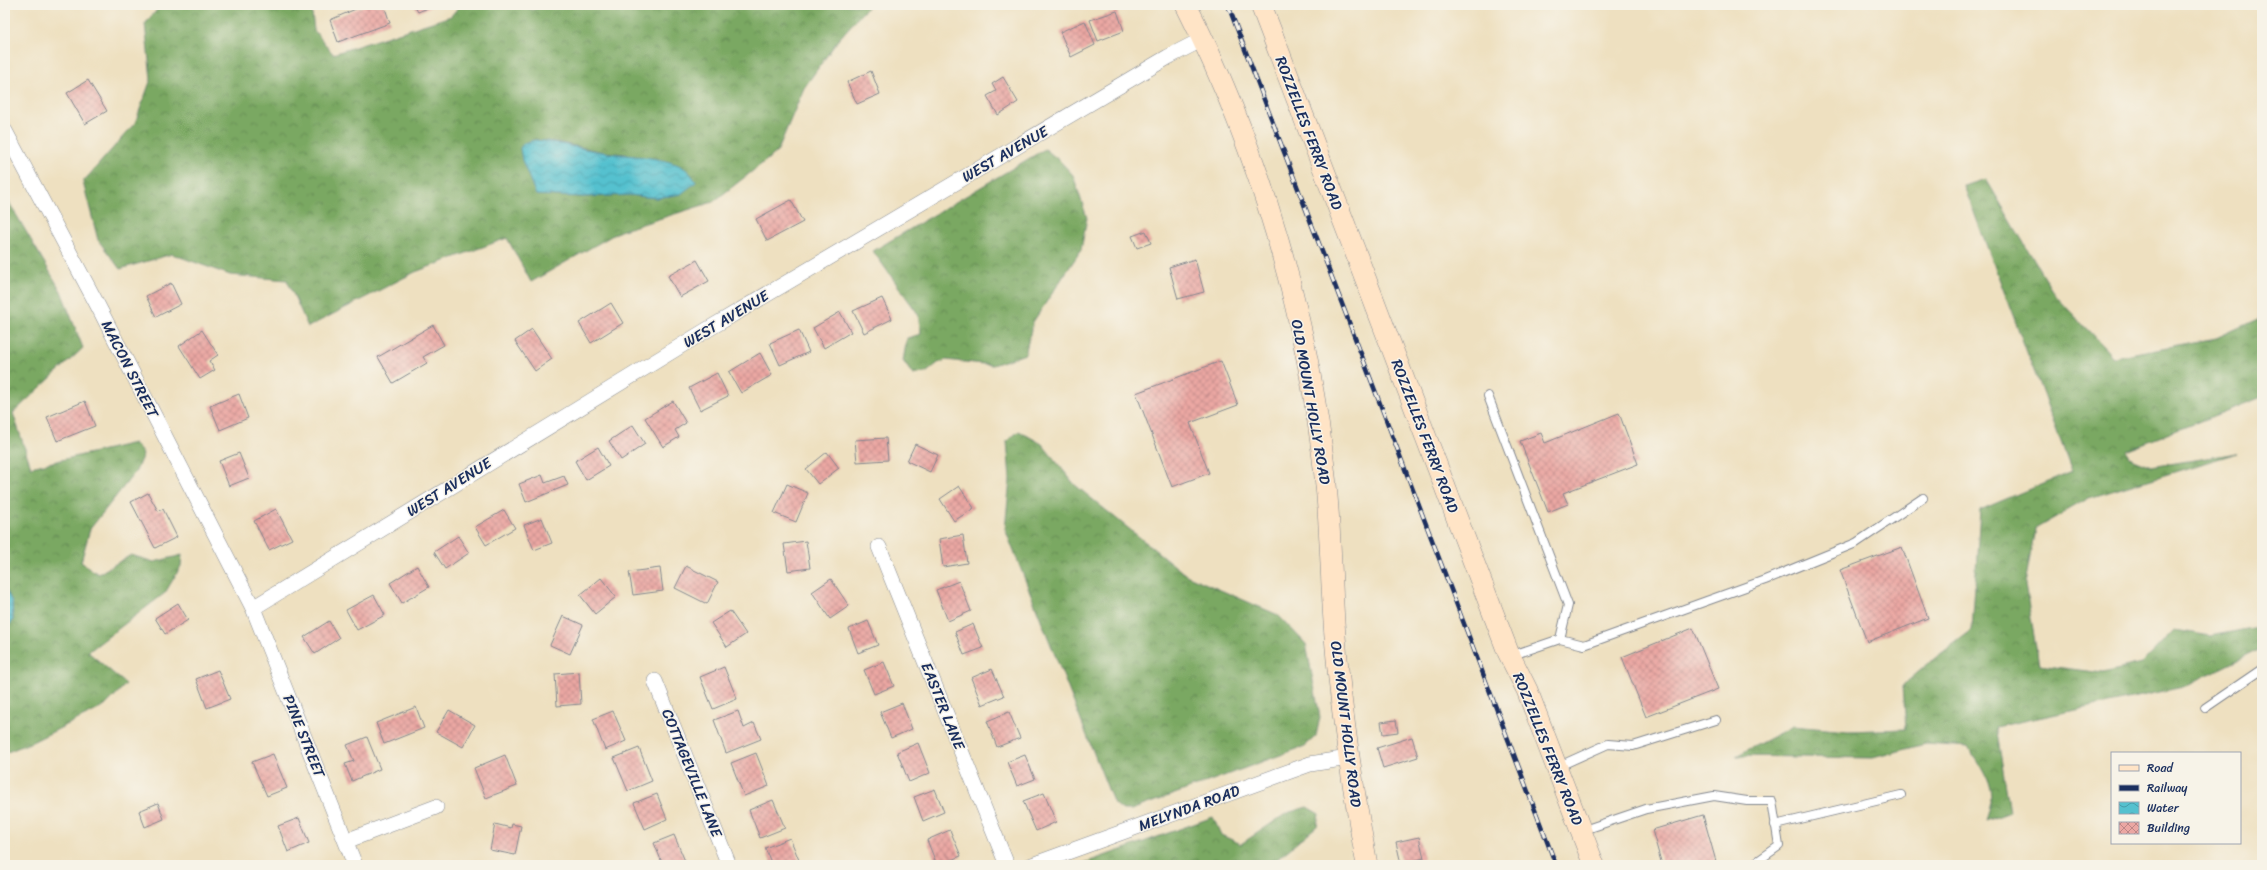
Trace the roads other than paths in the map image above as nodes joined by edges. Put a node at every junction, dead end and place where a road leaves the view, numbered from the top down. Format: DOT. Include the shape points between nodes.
graph roads {
  1 [pos="1186,5"];
  2 [pos="1261,5"];
  3 [pos="1203,39"];
  4 [pos="5,131"];
  5 [pos="1488,396"];
  6 [pos="1923,498"];
  7 [pos="879,547"];
  8 [pos="253,608"];
  9 [pos="1560,639"];
  10 [pos="1510,656"];
  11 [pos="2262,669"];
  12 [pos="655,681"];
  13 [pos="2205,708"];
  14 [pos="1716,720"];
  15 [pos="1348,758"];
  16 [pos="1557,767"];
  17 [pos="1901,795"];
  18 [pos="436,807"];
  19 [pos="1775,825"];
  20 [pos="1581,831"];
  21 [pos="346,841"];
  22 [pos="355,865"];
  23 [pos="729,865"];
  24 [pos="1006,865"];
  25 [pos="1032,865"];
  26 [pos="1367,865"];
  27 [pos="1594,865"];
  28 [pos="1752,865"];
  1 -- 3 [label="street, OLD MOUNT HOLLY ROAD"];
  2 -- 10 [label="street, ROZZELLES FERRY ROAD"];
  3 -- 8 [label="street, WEST AVENUE" via="1168,57 705,331"];
  3 -- 15 [label="street, OLD MOUNT HOLLY ROAD" via="1252,156 1269,205 1305,356 1326,486 1335,636"];
  4 -- 8 [label="street, MACON STREET"];
  5 -- 9 [label="lane" via="1568,605"];
  6 -- 9 [label="lane" via="1856,543 1765,580 1584,645"];
  7 -- 24 [label="street, EASTER LANE"];
  8 -- 21 [label="street, PINE STREET"];
  9 -- 10 [label="lane"];
  10 -- 16 [label="street, ROZZELLES FERRY ROAD" via="1527,690"];
  11 -- 13 [label="lane"];
  12 -- 23 [label="street, COTTAGEVILLE LANE"];
  14 -- 16 [label="lane" via="1633,746 1608,744"];
  15 -- 25 [label="street, MELYNDA ROAD" via="1310,764"];
  15 -- 26 [label="street, OLD MOUNT HOLLY ROAD"];
  16 -- 20 [label="street, ROZZELLES FERRY ROAD"];
  17 -- 19 [label="lane"];
  18 -- 21 [label="street"];
  19 -- 20 [label="lane" via="1772,800 1714,796 1646,809"];
  19 -- 28 [label="lane" via="1778,846"];
  20 -- 27 [label="street, ROZZELLES FERRY ROAD"];
  21 -- 22 [label="street, PINE STREET"];
}
